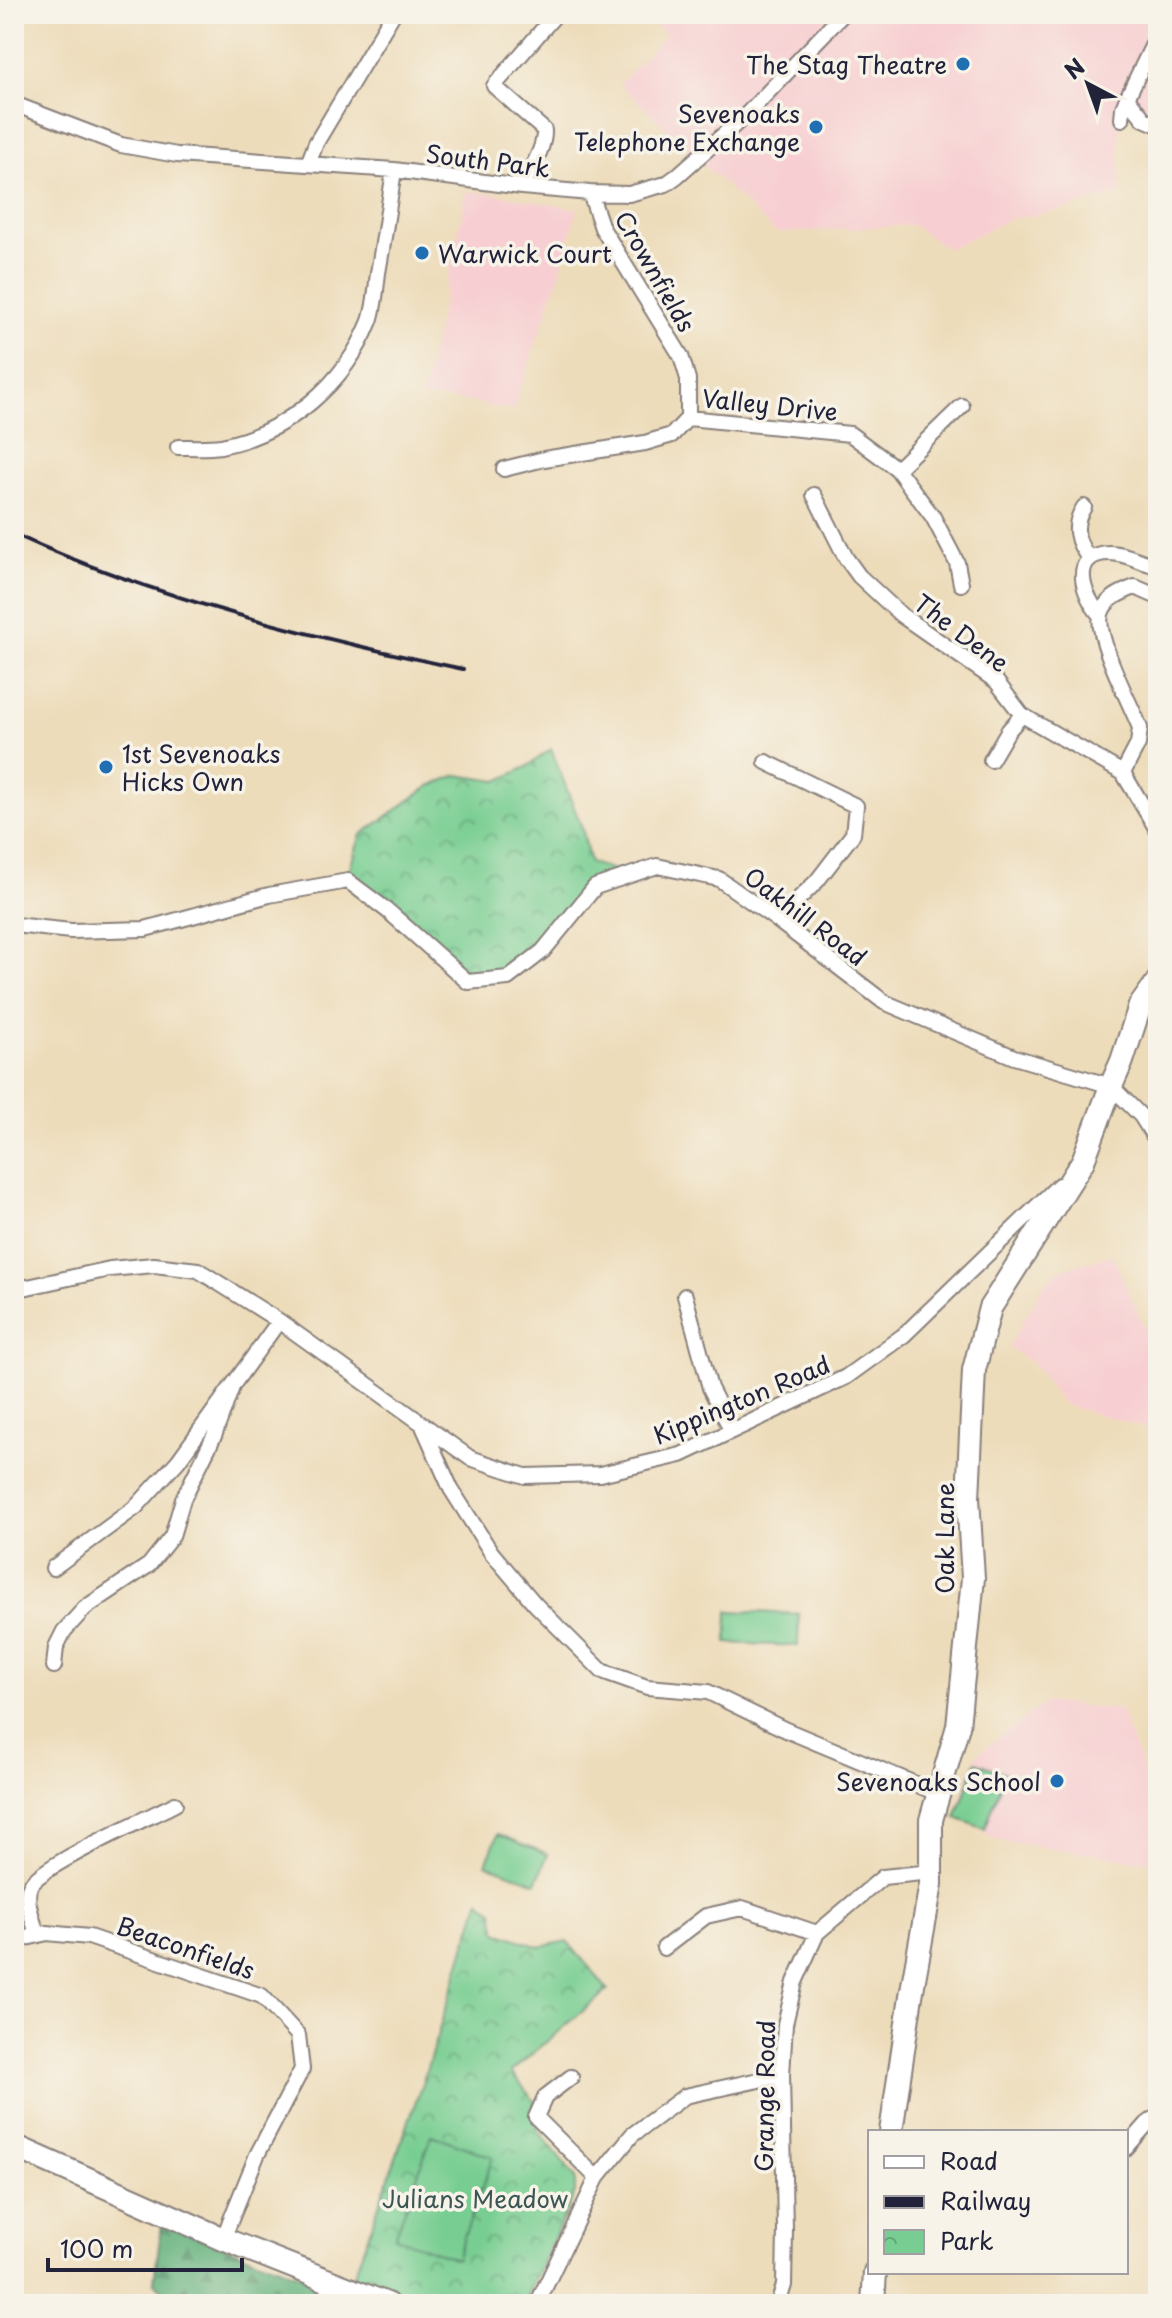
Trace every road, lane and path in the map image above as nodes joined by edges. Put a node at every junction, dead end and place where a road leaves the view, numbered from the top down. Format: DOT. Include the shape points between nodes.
graph roads {
  1 [pos="393,14"];
  2 [pos="556,14"];
  3 [pos="843,14"];
  4 [pos="1158,34"];
  5 [pos="1127,98"];
  6 [pos="14,104"];
  7 [pos="1122,119"];
  8 [pos="1158,125"];
  9 [pos="308,164"];
  10 [pos="394,170"];
  11 [pos="522,187"];
  12 [pos="590,193"];
  13 [pos="962,405"];
  14 [pos="688,418"];
  15 [pos="178,447"];
  16 [pos="504,469"];
  17 [pos="897,469"];
  18 [pos="814,495"];
  19 [pos="1084,507"];
  20 [pos="1158,542"];
  21 [pos="1090,559"];
  22 [pos="961,584"];
  23 [pos="1158,597"];
  24 [pos="1100,615"];
  25 [pos="1022,715"];
  26 [pos="984,739"];
  27 [pos="766,762"];
  28 [pos="1123,773"];
  29 [pos="1158,831"];
  30 [pos="777,920"];
  31 [pos="14,925"];
  32 [pos="1158,981"];
  33 [pos="1111,1086"];
  34 [pos="1158,1143"];
  35 [pos="1083,1161"];
  36 [pos="14,1290"];
  37 [pos="685,1296"];
  38 [pos="279,1321"];
  39 [pos="232,1387"];
  40 [pos="422,1423"];
  41 [pos="732,1431"];
  42 [pos="53,1568"];
  43 [pos="54,1666"];
  44 [pos="937,1793"];
  45 [pos="175,1804"];
  46 [pos="931,1872"];
  47 [pos="817,1933"];
  48 [pos="37,1935"];
  49 [pos="14,1941"];
  50 [pos="664,1948"];
  51 [pos="782,2075"];
  52 [pos="571,2077"];
  53 [pos="1158,2116"];
  54 [pos="891,2130"];
  55 [pos="14,2146"];
  56 [pos="1128,2146"];
  57 [pos="597,2178"];
  58 [pos="223,2239"];
  59 [pos="875,2274"];
  60 [pos="387,2304"];
  61 [pos="537,2304"];
  62 [pos="778,2304"];
  63 [pos="873,2304"];
  1 -- 9 [label="street"];
  2 -- 11 [label="street" via="494,86 544,130"];
  3 -- 12 [label="street, South Park" via="747,114 666,184 629,194"];
  4 -- 5 [label="street"];
  5 -- 7 [label="street"];
  5 -- 8 [label="street" via="1144,119"];
  6 -- 9 [label="street, South Park" via="121,145 177,155"];
  9 -- 10 [label="street, South Park"];
  10 -- 11 [label="street, South Park"];
  10 -- 15 [label="street, South Park" via="371,319 355,353 319,396 261,434 219,446"];
  11 -- 12 [label="street, South Park"];
  12 -- 14 [label="street, Crownfields" via="602,228 681,356 688,379"];
  13 -- 17 [label="street"];
  14 -- 16 [label="street, Valley Drive" via="672,435 645,443"];
  14 -- 17 [label="street, Valley Drive" via="850,434"];
  17 -- 22 [label="street, Valley Drive" via="933,517 957,563"];
  18 -- 25 [label="street, The Dene" via="859,576 901,615 996,681"];
  19 -- 21 [label="street" via="1078,515 1077,538"];
  20 -- 21 [label="street" via="1154,565 1114,553"];
  21 -- 24 [label="street" via="1082,576 1084,589"];
  23 -- 24 [label="street" via="1135,587 1116,595"];
  24 -- 28 [label="street" via="1102,639 1140,728"];
  25 -- 26 [label="street" via="994,753"];
  25 -- 28 [label="street, The Dene"];
  27 -- 30 [label="street" via="856,806 853,834 817,881"];
  28 -- 29 [label="street, The Dene"];
  30 -- 31 [label="street, Oakhill Road" via="719,879 657,866 595,887 543,951 508,978 468,982 348,881 269,895 145,929 71,931"];
  30 -- 33 [label="street, Oakhill Road" via="884,1002 1014,1057"];
  32 -- 33 [label="street, Oak Lane" via="1140,1006"];
  33 -- 34 [label="street" via="1141,1116"];
  33 -- 35 [label="street, Oak Lane"];
  35 -- 41 [label="street, Kippington Road" via="904,1335 846,1377"];
  35 -- 44 [label="street, Oak Lane" via="990,1308 974,1370 968,1498 973,1578 958,1726"];
  36 -- 38 [label="street, Kippington Road" via="110,1269 154,1265 198,1270"];
  37 -- 41 [label="street" via="710,1388"];
  38 -- 39 [label="street"];
  38 -- 40 [label="street, Kippington Road"];
  39 -- 42 [label="street" via="178,1461 136,1507"];
  39 -- 43 [label="street" via="172,1536 149,1565 85,1608 64,1631"];
  40 -- 41 [label="street, Kippington Road" via="470,1458 539,1477 600,1474 681,1455"];
  40 -- 44 [label="street" via="451,1489 491,1552 602,1671 647,1687 708,1692"];
  44 -- 46 [label="street, Oak Lane"];
  45 -- 48 [label="street" via="37,1877 29,1893"];
  46 -- 47 [label="street, Grange Road" via="883,1877"];
  46 -- 54 [label="street, Oak Lane"];
  47 -- 50 [label="street" via="742,1908 706,1916"];
  47 -- 51 [label="street, Grange Road" via="789,2004"];
  48 -- 49 [label="street, Beaconfields"];
  48 -- 58 [label="street, Beaconfields" via="89,1937 262,1996 298,2035 302,2069 257,2155"];
  51 -- 57 [label="street" via="685,2096 632,2135"];
  51 -- 62 [label="street, Grange Road" via="785,2230 784,2285"];
  52 -- 57 [label="street" via="545,2097 536,2117"];
  53 -- 56 [label="street"];
  55 -- 58 [label="street"];
  57 -- 61 [label="street"];
  58 -- 60 [label="street"];
  59 -- 63 [label="street"];
}
